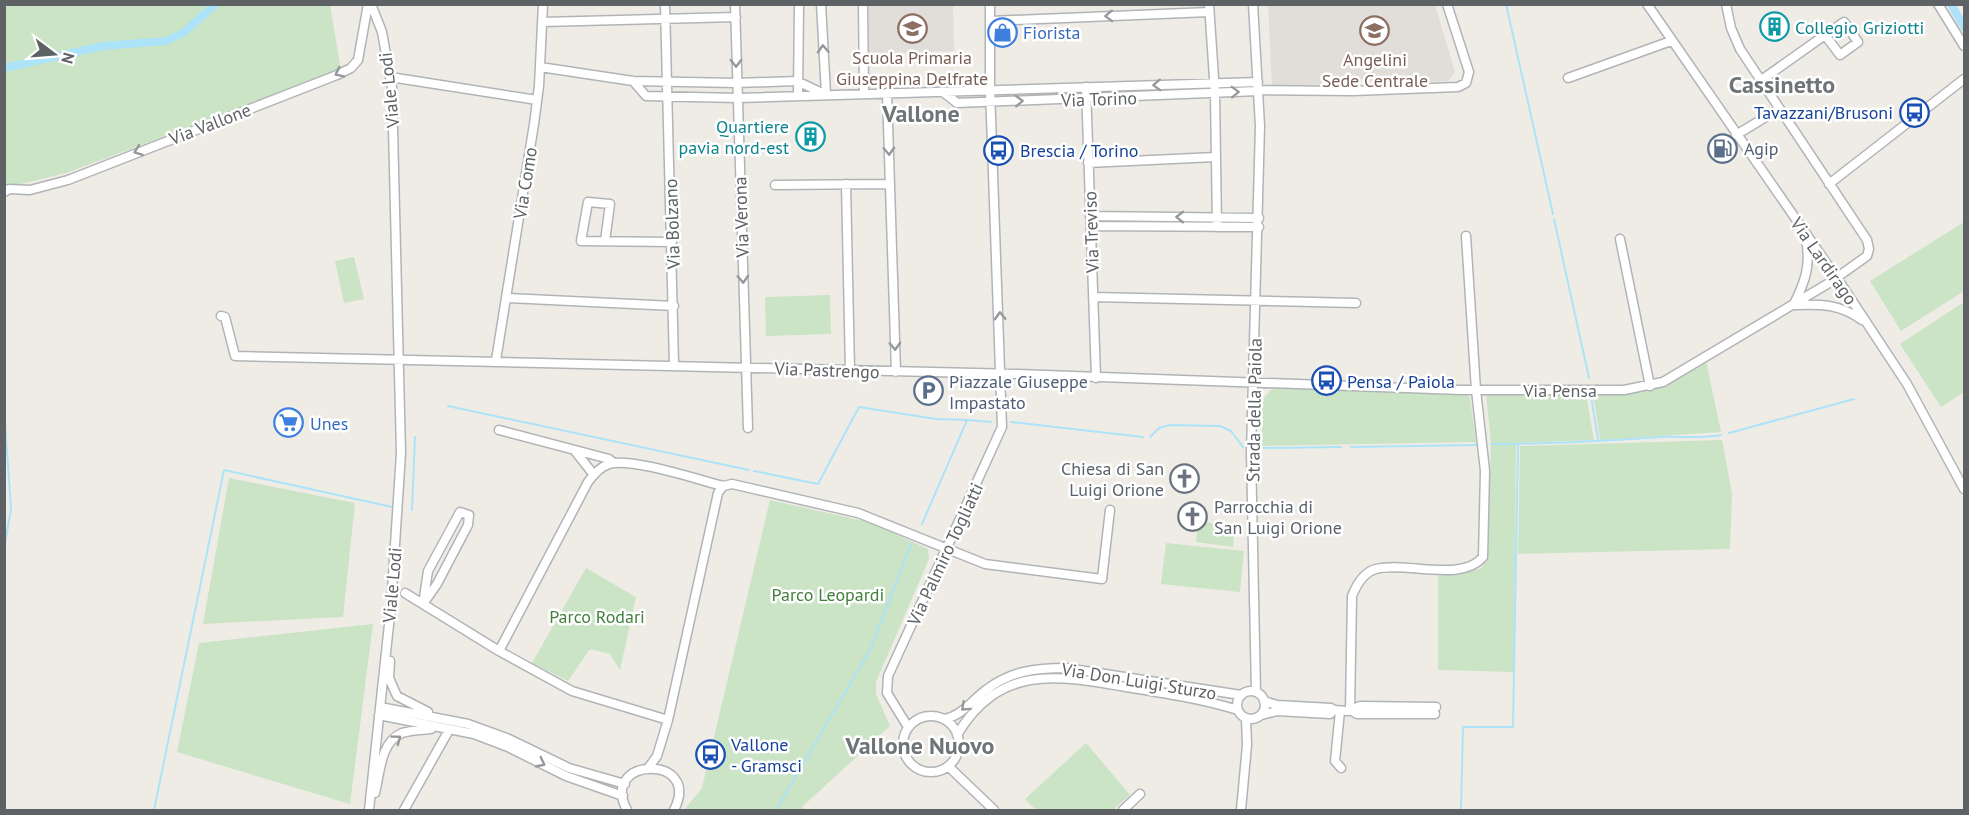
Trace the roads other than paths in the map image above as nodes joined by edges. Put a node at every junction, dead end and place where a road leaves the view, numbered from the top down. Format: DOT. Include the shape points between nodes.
graph roads {
  1 [pos="370,4"];
  2 [pos="543,4"];
  3 [pos="665,4"];
  4 [pos="735,4"];
  5 [pos="799,4"];
  6 [pos="821,4"];
  7 [pos="863,4"];
  8 [pos="990,4"];
  9 [pos="1253,4"];
  10 [pos="1447,4"];
  11 [pos="1647,4"];
  12 [pos="1726,4"];
  13 [pos="1938,4"];
  14 [pos="1209,8"];
  15 [pos="735,17"];
  16 [pos="665,20"];
  17 [pos="990,21"];
  18 [pos="542,22"];
  19 [pos="1825,35"];
  20 [pos="1671,41"];
  21 [pos="1965,46"];
  22 [pos="540,67"];
  23 [pos="390,77"];
  24 [pos="1568,78"];
  25 [pos="1965,79"];
  26 [pos="633,81"];
  27 [pos="797,81"];
  28 [pos="1760,81"];
  29 [pos="667,82"];
  30 [pos="737,83"];
  31 [pos="1214,83"];
  32 [pos="1086,87"];
  33 [pos="1258,88"];
  34 [pos="990,89"];
  35 [pos="943,92"];
  36 [pos="864,93"];
  37 [pos="887,93"];
  38 [pos="1215,93"];
  39 [pos="826,94"];
  40 [pos="798,95"];
  41 [pos="667,98"];
  42 [pos="738,98"];
  43 [pos="1086,99"];
  44 [pos="537,100"];
  45 [pos="990,102"];
  46 [pos="1779,109"];
  47 [pos="1736,135"];
  48 [pos="1215,157"];
  49 [pos="1088,163"];
  50 [pos="846,184"];
  51 [pos="890,184"];
  52 [pos="1829,184"];
  53 [pos="775,185"];
  54 [pos="4,192"];
  55 [pos="1090,216"];
  56 [pos="1217,222"];
  57 [pos="1259,223"];
  58 [pos="1090,226"];
  59 [pos="1805,234"];
  60 [pos="1466,236"];
  61 [pos="1620,239"];
  62 [pos="605,241"];
  63 [pos="672,242"];
  64 [pos="1836,278"];
  65 [pos="1093,297"];
  66 [pos="506,298"];
  67 [pos="1257,300"];
  68 [pos="1356,303"];
  69 [pos="1794,305"];
  70 [pos="674,306"];
  71 [pos="221,316"];
  72 [pos="1867,324"];
  73 [pos="399,358"];
  74 [pos="496,360"];
  75 [pos="674,365"];
  76 [pos="746,368"];
  77 [pos="850,370"];
  78 [pos="896,372"];
  79 [pos="1002,375"];
  80 [pos="1096,378"];
  81 [pos="1254,383"];
  82 [pos="1650,386"];
  83 [pos="1476,390"];
  84 [pos="747,428"];
  85 [pos="499,430"];
  86 [pos="575,451"];
  87 [pos="614,463"];
  88 [pos="594,475"];
  89 [pos="723,486"];
  90 [pos="1965,489"];
  91 [pos="1110,510"];
  92 [pos="947,550"];
  93 [pos="405,593"];
  94 [pos="423,604"];
  95 [pos="391,606"];
  96 [pos="499,651"];
  97 [pos="1253,664"];
  98 [pos="1256,692"];
  99 [pos="1243,694"];
  100 [pos="1264,701"];
  101 [pos="1238,710"];
  102 [pos="1350,710"];
  103 [pos="379,711"];
  104 [pos="1337,711"];
  105 [pos="1436,711"];
  106 [pos="1259,717"];
  107 [pos="442,718"];
  108 [pos="1246,718"];
  109 [pos="945,719"];
  110 [pos="668,720"];
  111 [pos="908,727"];
  112 [pos="439,728"];
  113 [pos="448,730"];
  114 [pos="957,735"];
  115 [pos="661,740"];
  116 [pos="1247,745"];
  117 [pos="948,766"];
  118 [pos="649,767"];
  119 [pos="1341,768"];
  120 [pos="665,771"];
  121 [pos="625,784"];
  122 [pos="1140,794"];
  123 [pos="623,796"];
  124 [pos="369,810"];
  125 [pos="404,810"];
  126 [pos="627,810"];
  127 [pos="674,810"];
  128 [pos="994,810"];
  129 [pos="1123,810"];
  130 [pos="1241,810"];
  1 -- 23 [label="street, Viale Lodi" via="382,32"];
  1 -- 54 [label="street, Via Vallone, one-way" via="358,60 351,68 68,180"];
  2 -- 18 [label="street, Via Como"];
  3 -- 16 [label="street, Via Bolzano"];
  4 -- 15 [label="street, Via Verona"];
  5 -- 27 [label="street"];
  39 -- 6 [label="street, one-way"];
  7 -- 36 [label="street"];
  8 -- 17 [label="street, Via Palmiro Togliatti"];
  9 -- 33 [label="street, Strada della Paiola"];
  10 -- 33 [label="street" via="1469,72 1466,83 1458,87 1306,91"];
  11 -- 20 [label="street, Via Lardirago"];
  12 -- 28 [label="street" via="1735,39"];
  13 -- 21 [label="street"];
  14 -- 17 [label="street, one-way"];
  14 -- 31 [label="street"];
  15 -- 16 [label="street"];
  15 -- 30 [label="street, Via Verona, one-way"];
  16 -- 18 [label="street"];
  16 -- 29 [label="street, Via Bolzano"];
  17 -- 34 [label="street, Via Palmiro Togliatti"];
  18 -- 22 [label="street, Via Como"];
  19 -- 28 [label="street"];
  20 -- 24 [label="street"];
  20 -- 47 [label="street, Via Lardirago"];
  22 -- 26 [label="street, Via Torino"];
  22 -- 44 [label="street, Via Como"];
  23 -- 44 [label="street"];
  23 -- 73 [label="street, Viale Lodi"];
  25 -- 52 [label="street"];
  26 -- 29 [label="street, Via Torino"];
  26 -- 41 [label="street, Via Torino" via="646,96"];
  27 -- 30 [label="street, Via Torino"];
  27 -- 39 [label="street, Via Torino"];
  27 -- 40 [label="street"];
  28 -- 46 [label="street"];
  29 -- 30 [label="street, Via Torino"];
  29 -- 41 [label="street, Via Bolzano"];
  30 -- 42 [label="street, Via Verona"];
  31 -- 32 [label="street, Via Torino, one-way"];
  31 -- 33 [label="street, Via Torino"];
  31 -- 38 [label="street"];
  32 -- 34 [label="street, Via Torino"];
  32 -- 43 [label="street, Via Treviso"];
  38 -- 33 [label="street, Via Torino, one-way"];
  33 -- 57 [label="street, Strada della Paiola"];
  34 -- 35 [label="street, Via Torino"];
  34 -- 45 [label="street, Via Palmiro Togliatti"];
  35 -- 37 [label="street, Via Torino"];
  35 -- 45 [label="street, Via Torino" via="957,103"];
  36 -- 37 [label="street, Via Torino"];
  36 -- 39 [label="street, Via Torino"];
  37 -- 51 [label="street, one-way"];
  38 -- 43 [label="street, Via Torino"];
  38 -- 48 [label="street"];
  39 -- 40 [label="street, Via Torino"];
  40 -- 42 [label="street, Via Torino"];
  41 -- 42 [label="street, Via Torino"];
  41 -- 63 [label="street, Via Bolzano"];
  42 -- 76 [label="street, Via Verona, one-way"];
  45 -- 43 [label="street, Via Torino, one-way"];
  43 -- 49 [label="street, Via Treviso"];
  44 -- 66 [label="street, Via Como"];
  79 -- 45 [label="street, Via Palmiro Togliatti, one-way"];
  46 -- 47 [label="street"];
  46 -- 52 [label="street"];
  47 -- 59 [label="street, Via Lardirago"];
  48 -- 49 [label="street"];
  48 -- 56 [label="street"];
  49 -- 55 [label="street, Via Treviso"];
  50 -- 51 [label="street"];
  50 -- 53 [label="street"];
  50 -- 77 [label="street"];
  51 -- 78 [label="street, one-way"];
  52 -- 64 [label="street, Via Pensa" via="1867,240 1869,249 1867,256"];
  56 -- 55 [label="street, one-way"];
  55 -- 58 [label="street, Via Treviso"];
  56 -- 57 [label="street"];
  56 -- 58 [label="street"];
  57 -- 67 [label="street, Strada della Paiola"];
  58 -- 65 [label="street, Via Treviso"];
  59 -- 64 [label="street, Via Lardirago"];
  59 -- 69 [label="street" via="1809,266"];
  60 -- 83 [label="street"];
  61 -- 82 [label="street"];
  62 -- 62 [label="street" via="581,241 588,202 610,204"];
  62 -- 63 [label="street"];
  63 -- 70 [label="street, Via Bolzano"];
  64 -- 69 [label="street, Via Pensa"];
  64 -- 72 [label="street, Via Lardirago"];
  65 -- 67 [label="street"];
  65 -- 80 [label="street, Via Treviso"];
  66 -- 70 [label="street"];
  66 -- 74 [label="street, Via Como"];
  67 -- 68 [label="street"];
  67 -- 81 [label="street, Strada della Paiola"];
  69 -- 72 [label="street" via="1842,308"];
  69 -- 82 [label="street, Via Pensa" via="1678,374"];
  70 -- 75 [label="street, Via Bolzano"];
  71 -- 73 [label="street" via="225,317 235,356 392,361"];
  72 -- 90 [label="street, Via Lardirago"];
  73 -- 74 [label="street, Via Pastrengo"];
  73 -- 95 [label="street, Viale Lodi" via="401,453"];
  74 -- 75 [label="street, Via Pastrengo"];
  75 -- 76 [label="street, Via Pastrengo"];
  76 -- 77 [label="street, Via Pastrengo"];
  76 -- 84 [label="street, Via Verona"];
  77 -- 78 [label="street, Via Pastrengo"];
  78 -- 79 [label="street, Via Pastrengo"];
  79 -- 80 [label="street, Via Pastrengo"];
  79 -- 92 [label="street, Via Palmiro Togliatti" via="1000,436"];
  80 -- 81 [label="street, Via Pastrengo"];
  81 -- 83 [label="street, Via Pensa"];
  81 -- 97 [label="street, Strada della Paiola"];
  82 -- 83 [label="street, Via Pensa" via="1624,390"];
  83 -- 102 [label="street" via="1485,471 1483,557 1476,565 1461,569 1376,569 1357,585 1352,596"];
  85 -- 86 [label="street"];
  86 -- 87 [label="street"];
  86 -- 88 [label="street"];
  87 -- 88 [label="street"];
  87 -- 89 [label="street"];
  88 -- 96 [label="street"];
  89 -- 92 [label="street" via="732,484 858,513"];
  89 -- 110 [label="street" via="718,493"];
  91 -- 92 [label="street" via="1102,579 985,564"];
  92 -- 111 [label="street, Via Palmiro Togliatti" via="888,676 887,693"];
  93 -- 94 [label="street"];
  94 -- 94 [label="street" via="468,525 470,519 465,512 460,512 428,571"];
  94 -- 96 [label="street"];
  95 -- 103 [label="street, Viale Lodi"];
  95 -- 107 [label="street" via="389,678 397,696"];
  96 -- 110 [label="street" via="572,691"];
  97 -- 98 [label="street, Strada della Paiola"];
  97 -- 99 [label="street, Strada della Paiola"];
  98 -- 99 [label="street"];
  98 -- 100 [label="street"];
  99 -- 101 [label="street"];
  99 -- 109 [label="street, Via Don Luigi Sturzo, one-way" via="1220,694 1047,668 1004,678 954,717"];
  100 -- 104 [label="street"];
  100 -- 106 [label="street"];
  101 -- 108 [label="street"];
  101 -- 114 [label="street, Via Don Luigi Sturzo" via="1106,683 1034,677 1003,688 974,712"];
  102 -- 104 [label="street"];
  102 -- 105 [label="street" via="1357,714"];
  103 -- 107 [label="street"];
  103 -- 112 [label="street"];
  103 -- 124 [label="street, Viale Lodi"];
  104 -- 106 [label="street" via="1276,711"];
  104 -- 119 [label="street" via="1335,761"];
  106 -- 108 [label="street"];
  106 -- 116 [label="street"];
  107 -- 121 [label="street" via="509,739 569,768"];
  108 -- 116 [label="street"];
  109 -- 111 [label="street" via="925,716"];
  109 -- 114 [label="street"];
  110 -- 115 [label="street"];
  111 -- 117 [label="street" via="903,746 910,764 929,772"];
  112 -- 113 [label="street"];
  124 -- 112 [label="street, one-way" via="381,760 389,744 401,733"];
  113 -- 123 [label="street, one-way" via="474,734 566,776"];
  113 -- 125 [label="street"];
  114 -- 117 [label="street" via="958,752"];
  115 -- 118 [label="street"];
  115 -- 120 [label="street"];
  116 -- 130 [label="street"];
  117 -- 128 [label="street"];
  118 -- 120 [label="street"];
  118 -- 121 [label="street" via="635,772"];
  120 -- 127 [label="street" via="678,790"];
  121 -- 123 [label="street"];
  122 -- 129 [label="street"];
  123 -- 126 [label="street"];
}
